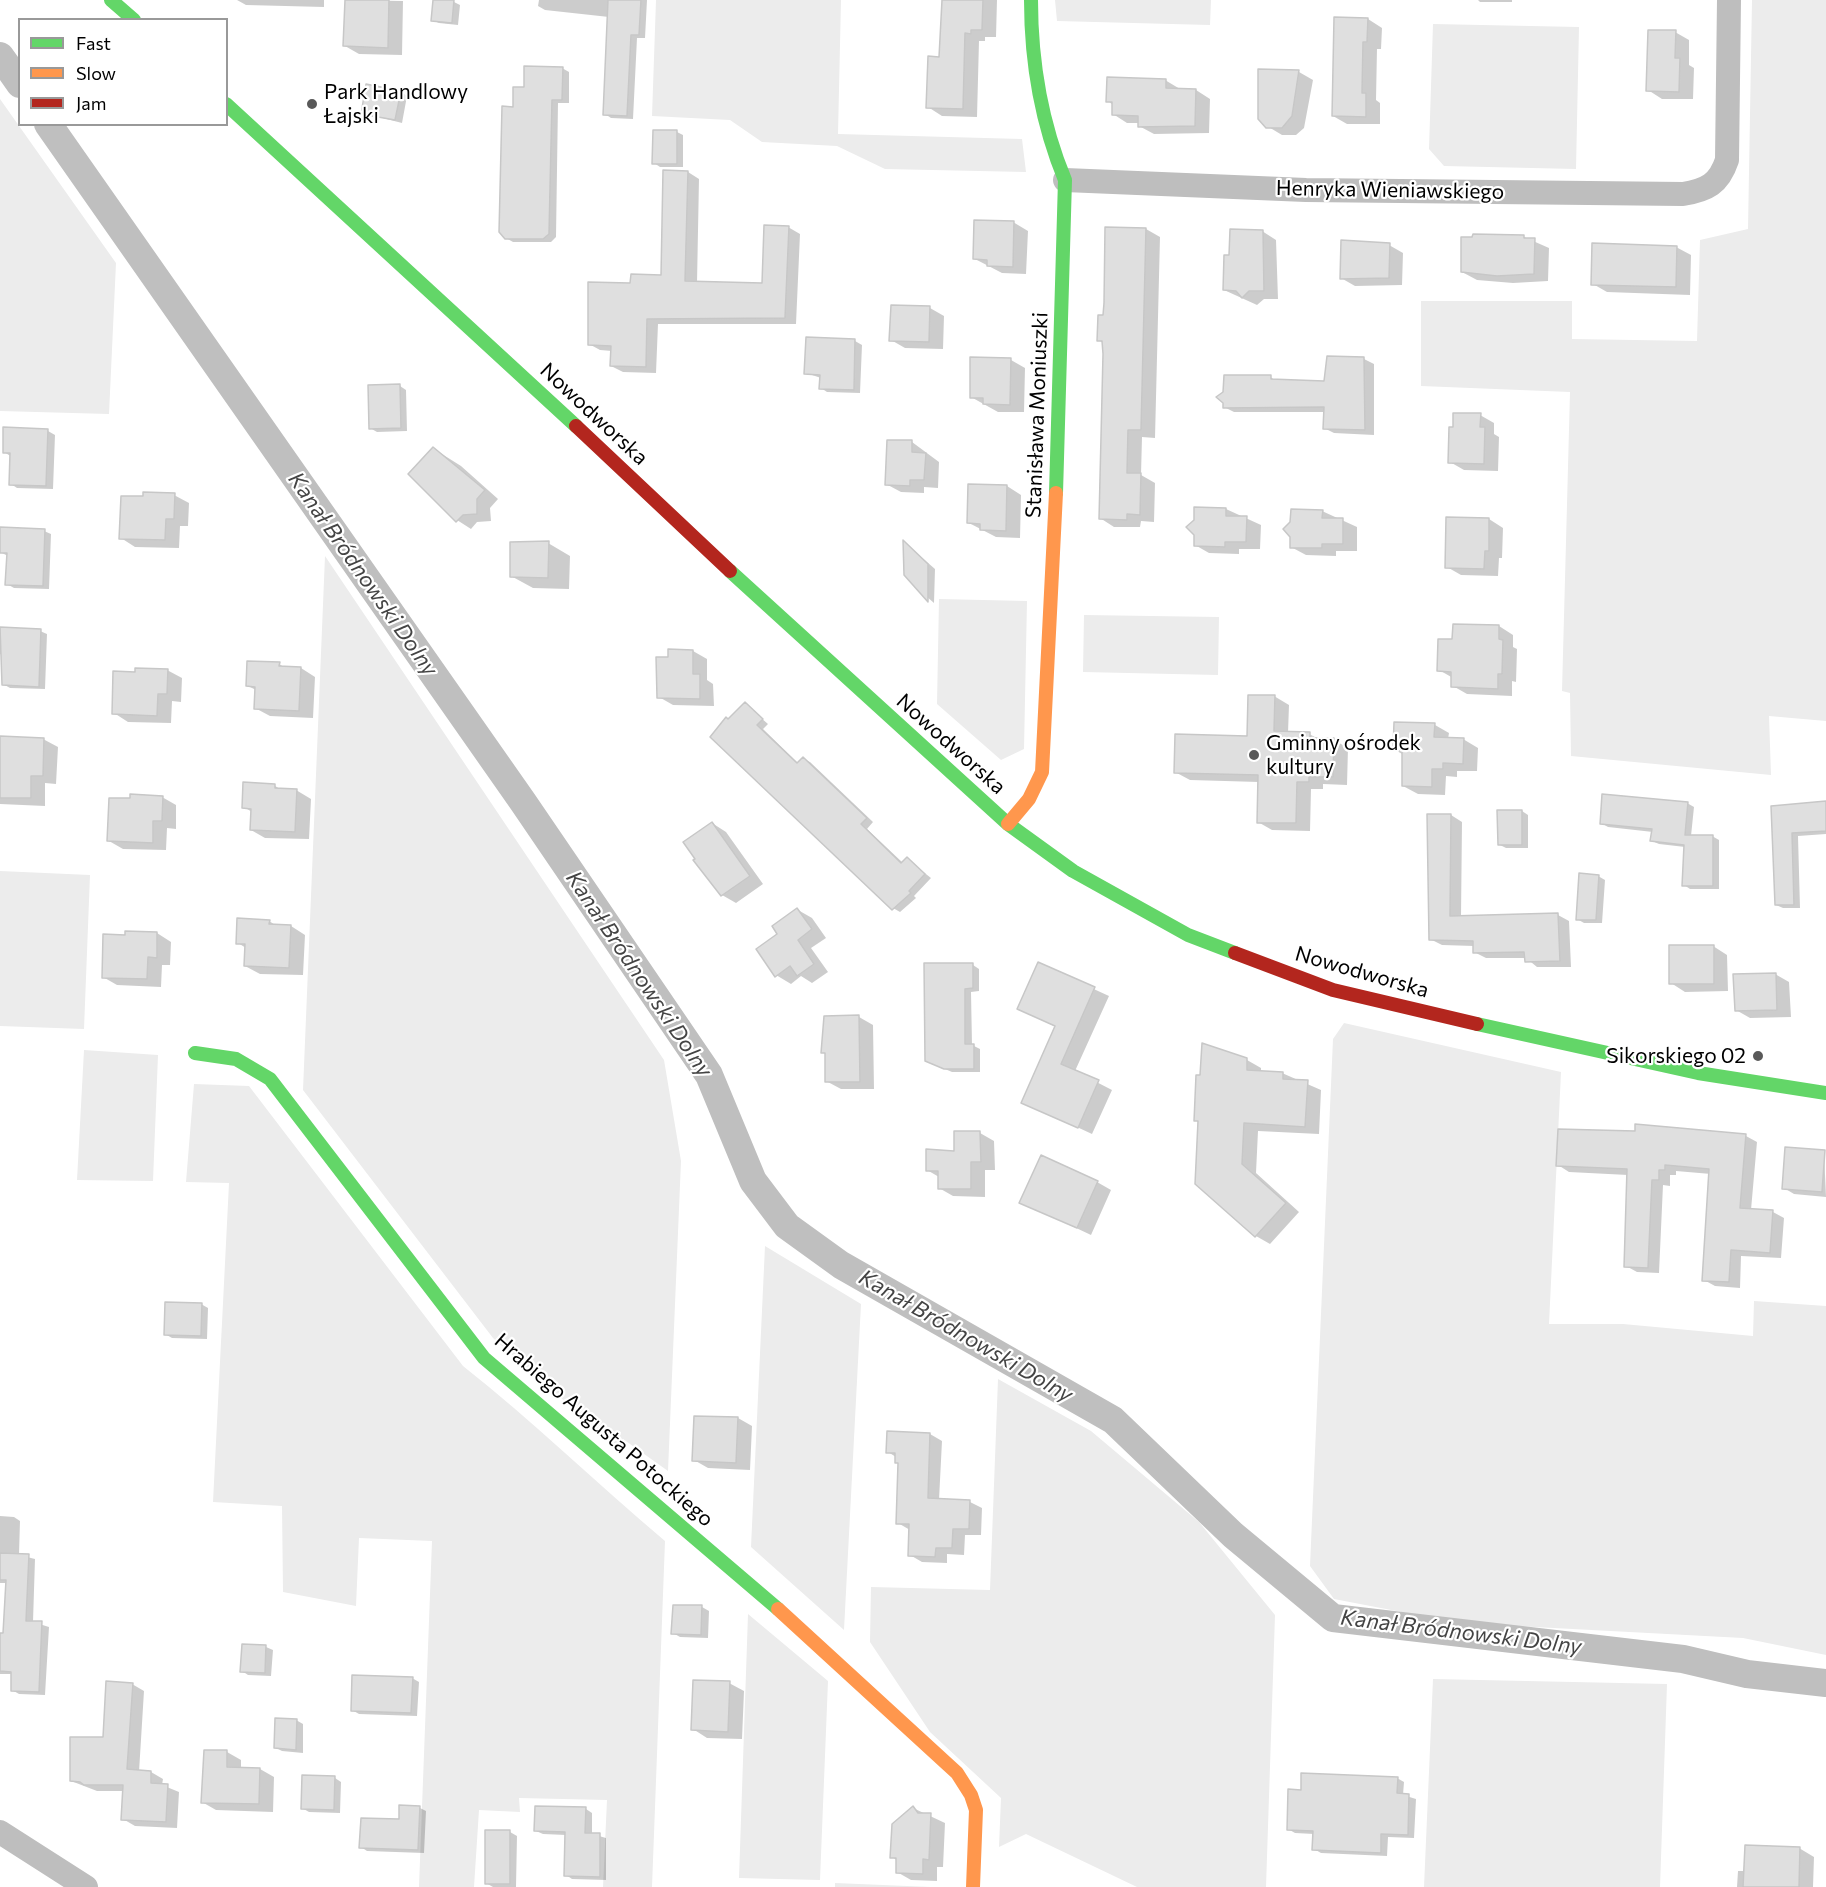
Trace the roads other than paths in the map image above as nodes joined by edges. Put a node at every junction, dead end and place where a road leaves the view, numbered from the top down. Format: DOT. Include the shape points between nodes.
graph roads {
  1 [pos="111,0"];
  2 [pos="1031,0"];
  3 [pos="1729,0"];
  4 [pos="132,18"];
  5 [pos="228,106"];
  6 [pos="1065,180"];
  7 [pos="1008,824"];
  8 [pos="195,1053"];
  9 [pos="1826,1093"];
  10 [pos="0,1832"];
  11 [pos="86,1887"];
  12 [pos="973,1887"];
  1 -- 4 [label="street"];
  2 -- 6 [label="street, Stanisława Moniuszki" via="1038,80 1054,156"];
  3 -- 6 [label="street, Henryka Wieniawskiego" via="1727,160 1714,186 1702,191 1672,194 1318,190"];
  5 -- 7 [label="street, Nowodworska" via="813,649"];
  6 -- 7 [label="street, Stanisława Moniuszki" via="1053,591 1042,772 1029,799"];
  7 -- 9 [label="street, Nowodworska" via="1073,871 1148,915 1230,952 1334,990 1698,1073"];
  8 -- 12 [label="street, Hrabiego Augusta Potockiego" via="236,1059 270,1079 484,1358 854,1676 957,1773 976,1810"];
  10 -- 11 [label="street"];
}
